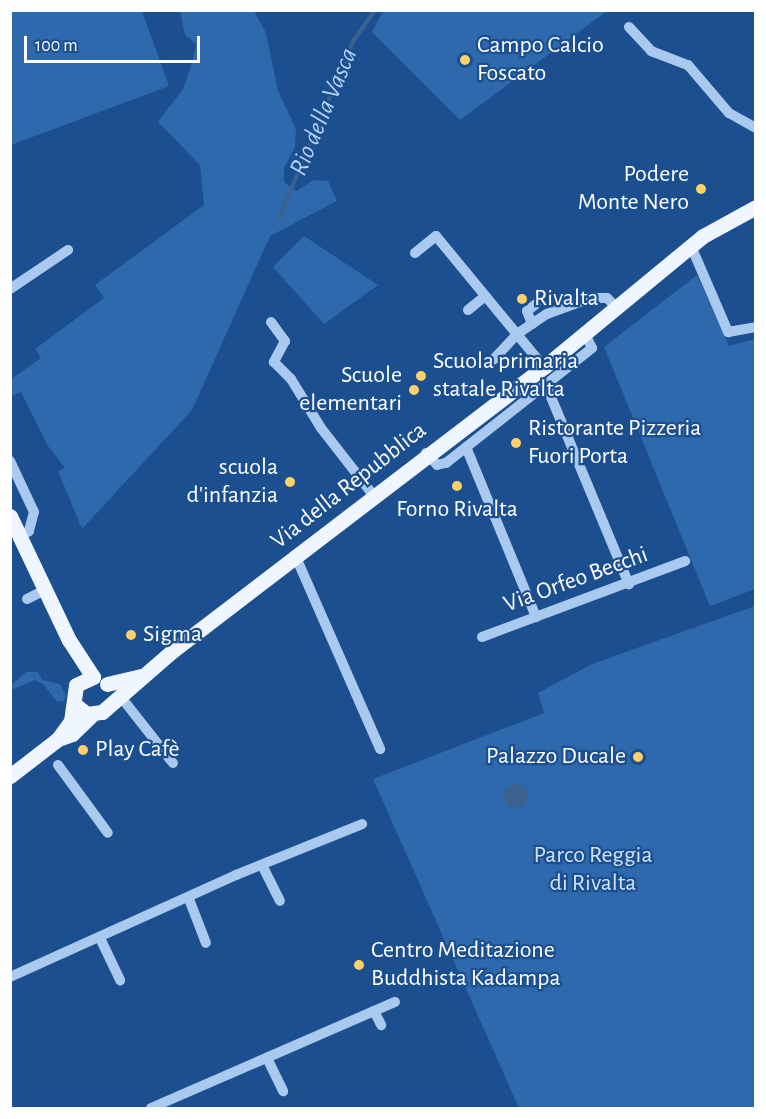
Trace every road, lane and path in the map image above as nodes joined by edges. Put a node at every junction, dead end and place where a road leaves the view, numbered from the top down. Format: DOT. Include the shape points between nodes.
graph roads {
  1 [pos="629,27"];
  2 [pos="756,128"];
  3 [pos="756,207"];
  4 [pos="691,246"];
  5 [pos="68,250"];
  6 [pos="415,253"];
  7 [pos="10,289"];
  8 [pos="485,296"];
  9 [pos="612,303"];
  10 [pos="536,304"];
  11 [pos="468,310"];
  12 [pos="271,322"];
  13 [pos="532,324"];
  14 [pos="756,327"];
  15 [pos="517,334"];
  16 [pos="585,334"];
  17 [pos="493,360"];
  18 [pos="544,367"];
  19 [pos="546,385"];
  20 [pos="466,447"];
  21 [pos="426,453"];
  22 [pos="10,460"];
  23 [pos="374,496"];
  24 [pos="11,517"];
  25 [pos="20,536"];
  26 [pos="295,555"];
  27 [pos="685,561"];
  28 [pos="629,584"];
  29 [pos="45,590"];
  30 [pos="27,599"];
  31 [pos="536,617"];
  32 [pos="482,637"];
  33 [pos="69,640"];
  34 [pos="145,675"];
  35 [pos="100,680"];
  36 [pos="76,685"];
  37 [pos="115,701"];
  38 [pos="74,704"];
  39 [pos="92,715"];
  40 [pos="58,740"];
  41 [pos="380,749"];
  42 [pos="173,763"];
  43 [pos="58,765"];
  44 [pos="10,776"];
  45 [pos="362,824"];
  46 [pos="108,833"];
  47 [pos="262,865"];
  48 [pos="189,899"];
  49 [pos="280,901"];
  50 [pos="100,938"];
  51 [pos="206,943"];
  52 [pos="10,977"];
  53 [pos="120,980"];
  54 [pos="395,1002"];
  55 [pos="374,1011"];
  56 [pos="381,1025"];
  57 [pos="267,1058"];
  58 [pos="282,1091"];
  59 [pos="151,1108"];
  1 -- 2 [label="street" via="651,51 688,65 729,113"];
  3 -- 4 [label="main road, Via della Repubblica"];
  4 -- 9 [label="main road, Via della Repubblica"];
  4 -- 14 [label="street" via="728,332"];
  5 -- 7 [label="street"];
  6 -- 8 [label="street" via="436,236"];
  8 -- 11 [label="street"];
  8 -- 15 [label="street"];
  9 -- 13 [label="street" via="591,298 547,314"];
  9 -- 16 [label="main road, Via della Repubblica"];
  10 -- 13 [label="street" via="527,311"];
  12 -- 23 [label="street" via="285,341 274,362 291,379 321,428"];
  13 -- 15 [label="street"];
  15 -- 17 [label="street"];
  15 -- 18 [label="street"];
  16 -- 18 [label="main road, Via della Repubblica"];
  16 -- 19 [label="street" via="592,348"];
  18 -- 21 [label="main road, Via della Repubblica"];
  19 -- 20 [label="street"];
  19 -- 28 [label="street"];
  20 -- 21 [label="street" via="443,465"];
  20 -- 31 [label="street"];
  21 -- 23 [label="main road, Via della Repubblica"];
  22 -- 25 [label="street" via="34,512 29,531"];
  23 -- 26 [label="main road, Via della Repubblica"];
  24 -- 25 [label="main road"];
  25 -- 29 [label="main road"];
  26 -- 34 [label="main road, Via della Repubblica"];
  26 -- 41 [label="street"];
  27 -- 28 [label="street, Via Orfeo Becchi"];
  28 -- 31 [label="street, Via Orfeo Becchi"];
  29 -- 30 [label="street"];
  29 -- 33 [label="main road"];
  31 -- 32 [label="street, Via Orfeo Becchi"];
  33 -- 35 [label="main road"];
  33 -- 36 [label="main road"];
  34 -- 35 [label="main road, Via della Repubblica"];
  34 -- 37 [label="main road, Via della Repubblica"];
  35 -- 36 [label="main road, Via della Repubblica"];
  35 -- 37 [label="main road"];
  36 -- 38 [label="main road, Via della Repubblica"];
  37 -- 39 [label="main road, Via della Repubblica"];
  37 -- 42 [label="street"];
  38 -- 39 [label="main road" via="81,712"];
  38 -- 40 [label="main road, Via della Repubblica" via="70,721"];
  39 -- 40 [label="main road, Via della Repubblica" via="72,735"];
  40 -- 44 [label="main road, Via della Repubblica"];
  43 -- 46 [label="street"];
  45 -- 47 [label="street"];
  47 -- 48 [label="street"];
  47 -- 49 [label="street"];
  48 -- 50 [label="street"];
  48 -- 51 [label="street"];
  50 -- 52 [label="street"];
  50 -- 53 [label="street"];
  54 -- 55 [label="street"];
  55 -- 56 [label="street"];
  55 -- 57 [label="street"];
  57 -- 58 [label="street"];
  57 -- 59 [label="street"];
}
